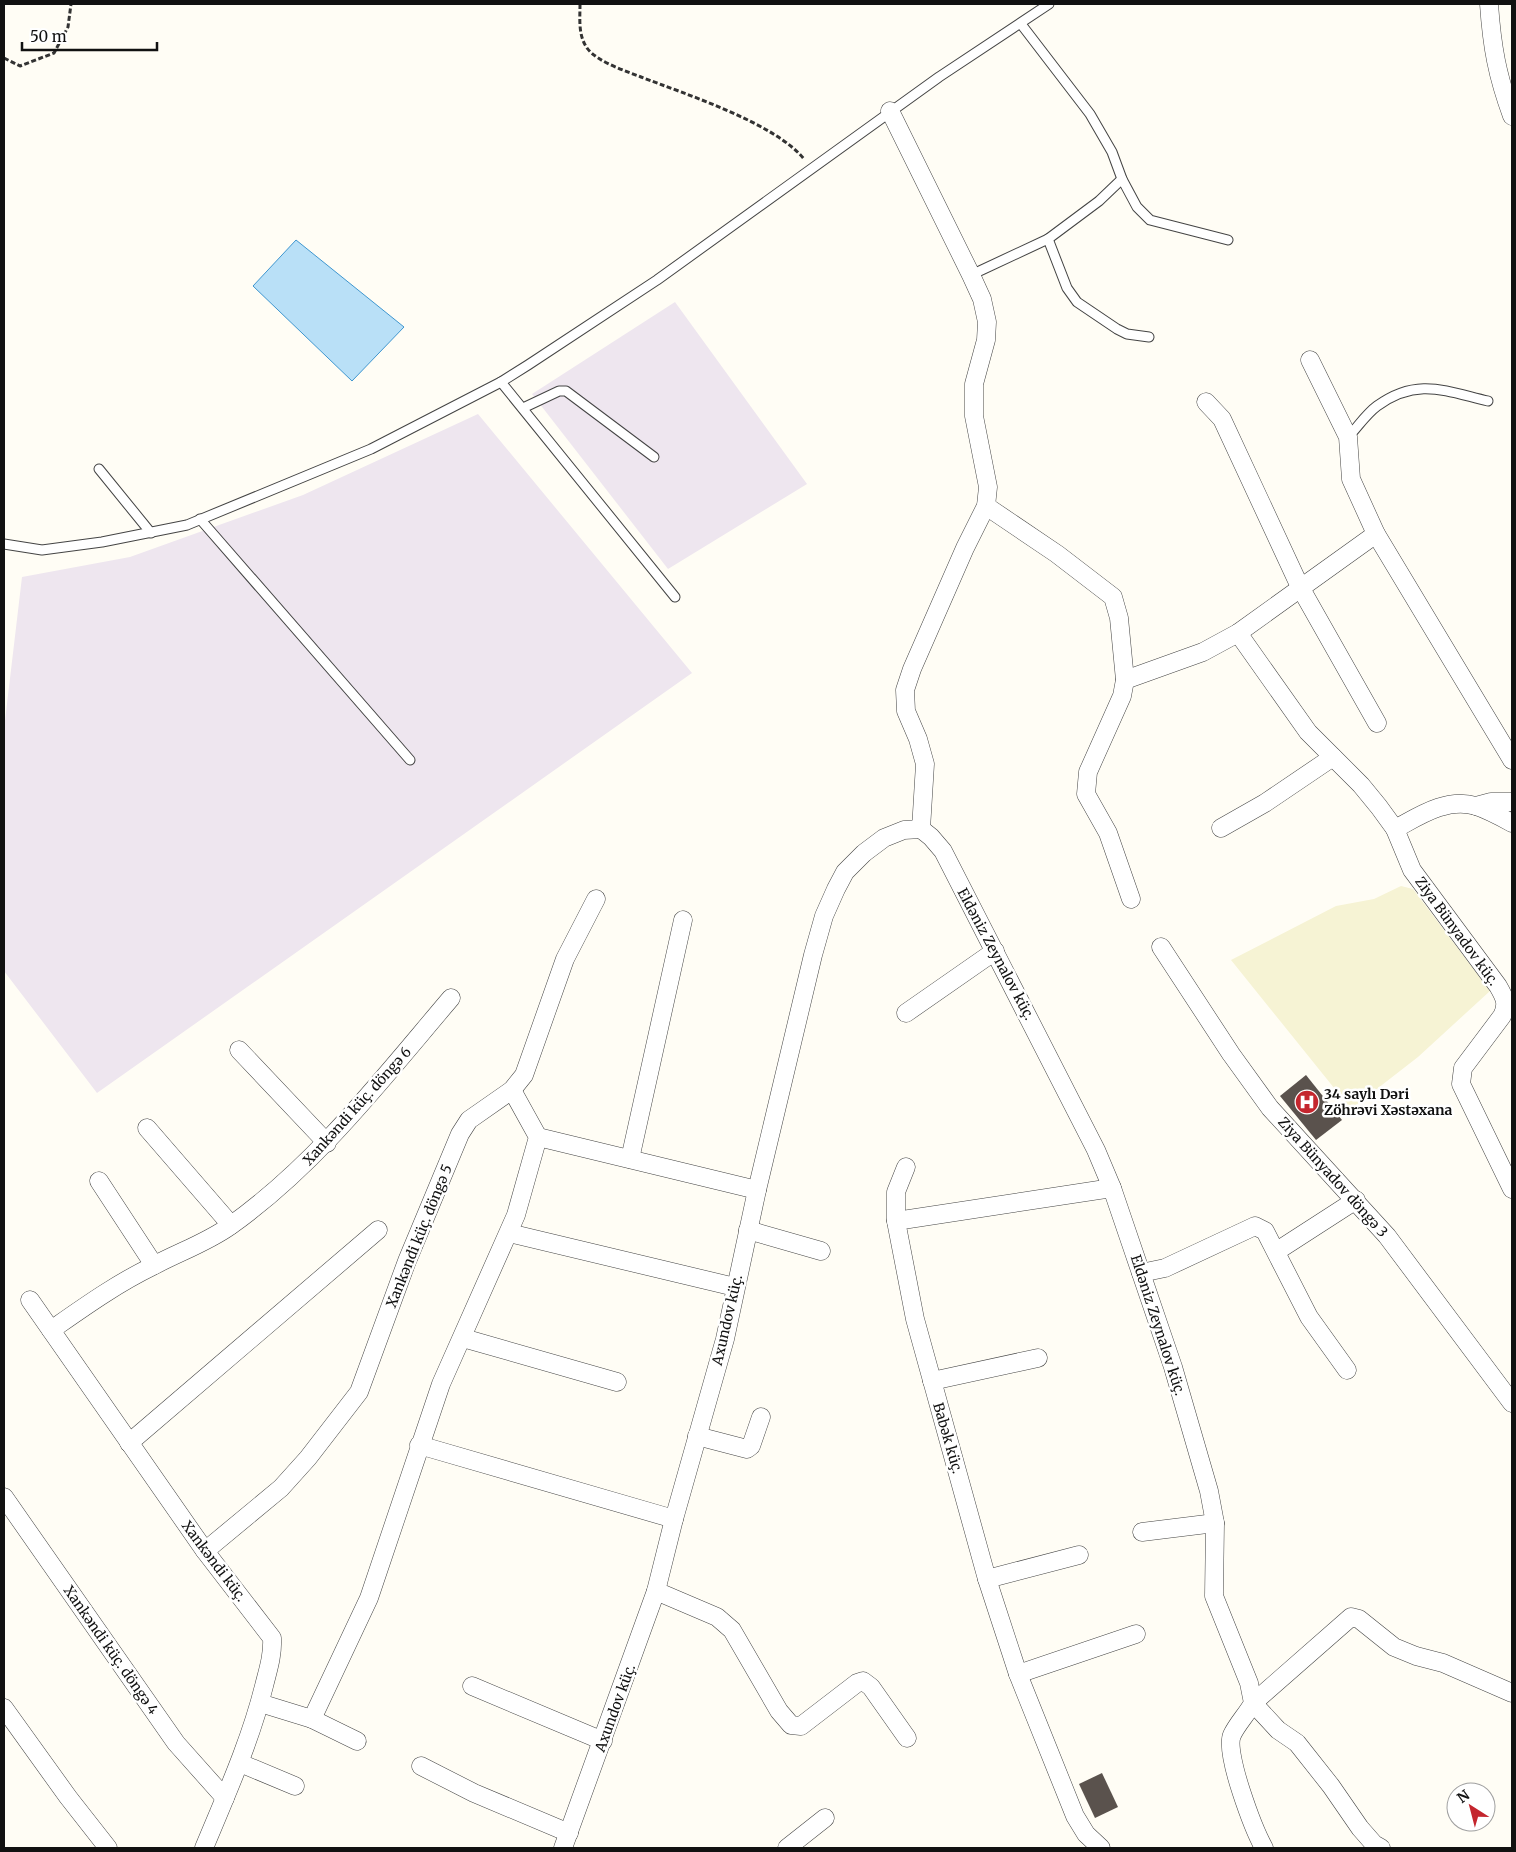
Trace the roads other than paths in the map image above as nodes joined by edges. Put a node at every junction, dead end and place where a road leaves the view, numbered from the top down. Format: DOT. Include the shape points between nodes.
graph roads {
  1 [pos="1049,4"];
  2 [pos="1489,4"];
  3 [pos="1021,24"];
  4 [pos="890,111"];
  5 [pos="1512,116"];
  6 [pos="1122,179"];
  7 [pos="1048,239"];
  8 [pos="1228,240"];
  9 [pos="971,275"];
  10 [pos="1149,336"];
  11 [pos="1310,360"];
  12 [pos="501,382"];
  13 [pos="1488,401"];
  14 [pos="1206,402"];
  15 [pos="523,408"];
  16 [pos="1348,438"];
  17 [pos="654,457"];
  18 [pos="99,469"];
  19 [pos="986,506"];
  20 [pos="200,519"];
  21 [pos="151,533"];
  22 [pos="1376,534"];
  23 [pos="4,544"];
  24 [pos="1300,587"];
  25 [pos="675,597"];
  26 [pos="1238,633"];
  27 [pos="1125,680"];
  28 [pos="1377,723"];
  29 [pos="1334,757"];
  30 [pos="410,760"];
  31 [pos="1512,760"];
  32 [pos="1512,802"];
  33 [pos="1476,806"];
  34 [pos="1512,823"];
  35 [pos="1221,828"];
  36 [pos="921,829"];
  37 [pos="1394,829"];
  38 [pos="596,898"];
  39 [pos="1131,899"];
  40 [pos="683,920"];
  41 [pos="1161,947"];
  42 [pos="995,951"];
  43 [pos="451,998"];
  44 [pos="1509,1006"];
  45 [pos="906,1013"];
  46 [pos="239,1050"];
  47 [pos="512,1090"];
  48 [pos="147,1128"];
  49 [pos="538,1137"];
  50 [pos="327,1143"];
  51 [pos="630,1158"];
  52 [pos="906,1167"];
  53 [pos="99,1181"];
  54 [pos="1112,1188"];
  55 [pos="1512,1189"];
  56 [pos="757,1190"];
  57 [pos="1356,1200"];
  58 [pos="896,1221"];
  59 [pos="231,1225"];
  60 [pos="378,1230"];
  61 [pos="748,1230"];
  62 [pos="509,1233"];
  63 [pos="821,1251"];
  64 [pos="1277,1251"];
  65 [pos="154,1265"];
  66 [pos="1141,1273"];
  67 [pos="735,1287"];
  68 [pos="30,1300"];
  69 [pos="50,1330"];
  70 [pos="463,1338"];
  71 [pos="1038,1358"];
  72 [pos="1347,1370"];
  73 [pos="932,1381"];
  74 [pos="617,1382"];
  75 [pos="1512,1403"];
  76 [pos="761,1417"];
  77 [pos="697,1436"];
  78 [pos="129,1443"];
  79 [pos="419,1445"];
  80 [pos="4,1497"];
  81 [pos="674,1519"];
  82 [pos="1215,1523"];
  83 [pos="1142,1532"];
  84 [pos="205,1551"];
  85 [pos="1079,1555"];
  86 [pos="987,1579"];
  87 [pos="656,1591"];
  88 [pos="1136,1634"];
  89 [pos="1018,1674"];
  90 [pos="472,1686"];
  91 [pos="1512,1694"];
  92 [pos="260,1702"];
  93 [pos="1253,1703"];
  94 [pos="4,1708"];
  95 [pos="312,1719"];
  96 [pos="907,1738"];
  97 [pos="604,1740"];
  98 [pos="357,1741"];
  99 [pos="240,1764"];
  100 [pos="421,1766"];
  101 [pos="295,1786"];
  102 [pos="224,1798"];
  103 [pos="825,1818"];
  104 [pos="566,1840"];
  105 [pos="108,1848"];
  106 [pos="207,1848"];
  107 [pos="787,1848"];
  108 [pos="1101,1848"];
  109 [pos="1264,1848"];
  110 [pos="1381,1848"];
  1 -- 3 [label="lane"];
  2 -- 5 [label="street" via="1493,54"];
  3 -- 4 [label="lane"];
  3 -- 6 [label="lane" via="1090,114 1112,152"];
  4 -- 9 [label="street"];
  4 -- 12 [label="lane" via="657,280"];
  6 -- 7 [label="lane" via="1099,201"];
  6 -- 8 [label="lane" via="1137,207 1150,220"];
  7 -- 9 [label="lane"];
  7 -- 10 [label="lane" via="1067,288 1077,302 1127,334"];
  9 -- 19 [label="street" via="982,299 987,322 986,340 974,384 974,416 988,487"];
  11 -- 16 [label="street"];
  12 -- 15 [label="lane"];
  12 -- 20 [label="lane" via="371,449"];
  13 -- 16 [label="lane" via="1432,387 1410,389 1376,406"];
  14 -- 24 [label="street" via="1222,419"];
  15 -- 17 [label="lane" via="559,391 566,391"];
  15 -- 25 [label="lane"];
  16 -- 22 [label="street" via="1351,479"];
  18 -- 21 [label="lane"];
  19 -- 27 [label="street" via="1057,554 1112,597 1119,618"];
  19 -- 36 [label="street" via="905,690 906,711 925,764"];
  20 -- 21 [label="lane"];
  20 -- 30 [label="lane"];
  21 -- 23 [label="lane" via="42,550"];
  22 -- 24 [label="street"];
  22 -- 31 [label="street"];
  24 -- 26 [label="street"];
  24 -- 28 [label="street"];
  26 -- 27 [label="street" via="1203,652"];
  26 -- 29 [label="street, Ziya Bünyadov küç." via="1308,732"];
  27 -- 39 [label="street" via="1122,696 1088,772 1086,794 1108,832"];
  29 -- 35 [label="street"];
  29 -- 37 [label="street, Ziya Bünyadov küç." via="1362,785"];
  32 -- 33 [label="street"];
  33 -- 34 [label="street"];
  33 -- 37 [label="street" via="1460,803 1434,808"];
  36 -- 42 [label="street, Eldəniz Zeynalov küç." via="943,851"];
  36 -- 56 [label="street, Axundov küç." via="904,830 884,838 845,872 836,889 813,955"];
  37 -- 44 [label="street, Ziya Bünyadov küç." via="1412,870 1498,986"];
  38 -- 47 [label="street, Xankəndi küç. döngə 5" via="565,959 524,1075"];
  40 -- 51 [label="street"];
  41 -- 57 [label="street, Ziya Bünyadov döngə 3" via="1270,1108"];
  42 -- 45 [label="street"];
  42 -- 54 [label="street, Eldəniz Zeynalov küç." via="1070,1096"];
  43 -- 50 [label="street, Xankəndi küç. döngə 6"];
  44 -- 55 [label="street, Ziya Bünyadov küç." via="1463,1068 1460,1077"];
  46 -- 50 [label="street"];
  47 -- 49 [label="street"];
  47 -- 84 [label="street, Xankəndi küç. döngə 5" via="469,1120 460,1134 407,1261 360,1392 281,1488"];
  48 -- 59 [label="street"];
  49 -- 51 [label="street"];
  49 -- 62 [label="street"];
  50 -- 59 [label="street, Xankəndi küç. döngə 6"];
  51 -- 56 [label="street"];
  52 -- 58 [label="street, Babək küç." via="896,1192"];
  53 -- 65 [label="street"];
  54 -- 58 [label="street"];
  54 -- 66 [label="street, Eldəniz Zeynalov küç."];
  56 -- 61 [label="street, Axundov küç."];
  57 -- 64 [label="street"];
  57 -- 75 [label="street, Ziya Bünyadov döngə 3" via="1387,1236"];
  58 -- 73 [label="street, Babək küç." via="915,1319"];
  59 -- 65 [label="street, Xankəndi küç. döngə 6" via="202,1244"];
  60 -- 78 [label="street"];
  61 -- 63 [label="street"];
  61 -- 67 [label="street, Axundov küç."];
  62 -- 67 [label="street"];
  62 -- 70 [label="street"];
  64 -- 66 [label="street" via="1265,1231 1255,1226 1165,1268"];
  64 -- 72 [label="street" via="1309,1317"];
  65 -- 69 [label="street, Xankəndi küç. döngə 6" via="107,1290"];
  66 -- 82 [label="street, Eldəniz Zeynalov küç." via="1173,1367 1209,1491"];
  67 -- 77 [label="street, Axundov küç."];
  68 -- 69 [label="street, Xankəndi küç."];
  69 -- 78 [label="street, Xankəndi küç."];
  70 -- 74 [label="street"];
  70 -- 79 [label="street" via="441,1384"];
  71 -- 73 [label="street"];
  73 -- 86 [label="street, Babək küç."];
  76 -- 77 [label="street" via="747,1449"];
  77 -- 81 [label="street, Axundov küç."];
  78 -- 84 [label="street, Xankəndi küç."];
  79 -- 81 [label="street"];
  79 -- 95 [label="street" via="369,1598"];
  80 -- 102 [label="street, Xankəndi küç. döngə 4" via="176,1744"];
  81 -- 87 [label="street, Axundov küç."];
  82 -- 83 [label="street"];
  82 -- 93 [label="street, Eldəniz Zeynalov küç." via="1214,1596 1249,1684"];
  84 -- 92 [label="street, Xankəndi küç." via="272,1638 273,1651"];
  85 -- 86 [label="street"];
  86 -- 89 [label="street, Babək küç."];
  87 -- 96 [label="street" via="717,1617 732,1630 779,1711 791,1725 801,1726 863,1681 871,1687"];
  87 -- 97 [label="street, Axundov küç."];
  88 -- 89 [label="street"];
  89 -- 108 [label="street, Babək küç." via="1075,1816 1086,1834"];
  90 -- 97 [label="street"];
  91 -- 93 [label="street" via="1443,1663 1394,1647 1359,1618 1351,1617"];
  92 -- 95 [label="street"];
  92 -- 99 [label="street, Xankəndi küç."];
  93 -- 109 [label="street" via="1232,1734 1230,1744 1240,1786"];
  93 -- 110 [label="street" via="1278,1730 1297,1743 1360,1828"];
  94 -- 105 [label="street"];
  95 -- 98 [label="street"];
  97 -- 104 [label="street, Axundov küç."];
  99 -- 101 [label="street"];
  99 -- 102 [label="street, Xankəndi küç."];
  100 -- 104 [label="street"];
  102 -- 106 [label="street, Xankəndi küç."];
  103 -- 107 [label="street"];
}
